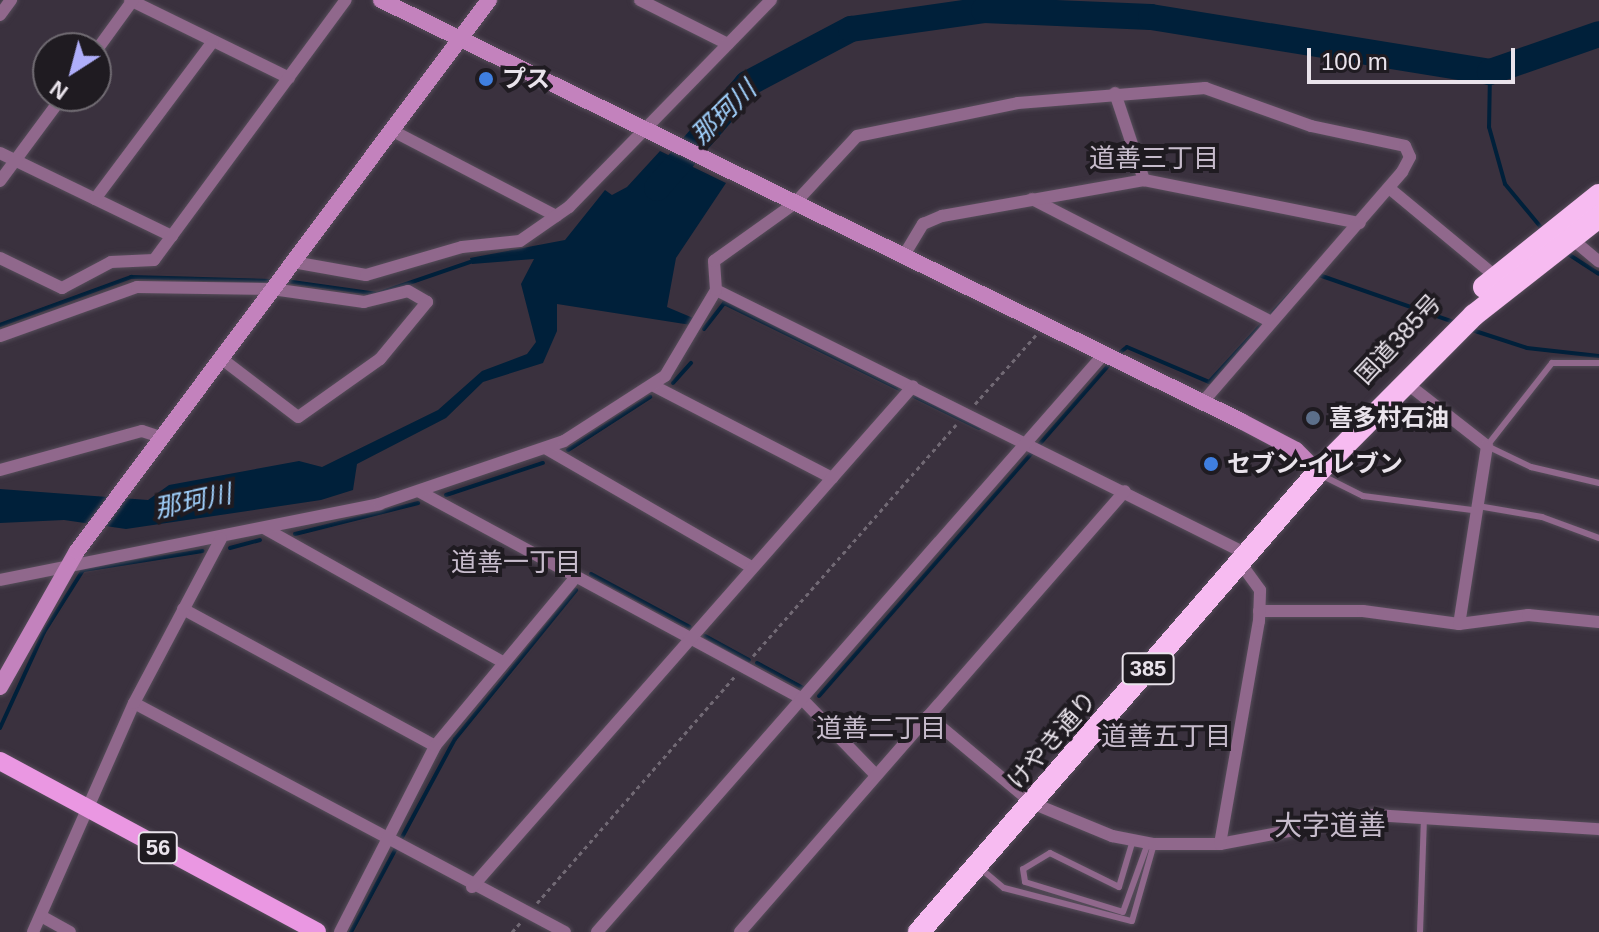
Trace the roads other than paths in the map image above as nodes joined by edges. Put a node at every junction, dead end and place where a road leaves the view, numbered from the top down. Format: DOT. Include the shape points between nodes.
graph roads {
  1 [pos="11,0"];
  2 [pos="132,0"];
  3 [pos="346,0"];
  4 [pos="381,0"];
  5 [pos="489,0"];
  6 [pos="640,0"];
  7 [pos="771,0"];
  8 [pos="0,15"];
  9 [pos="109,32"];
  10 [pos="460,39"];
  11 [pos="213,41"];
  12 [pos="728,44"];
  13 [pos="289,78"];
  14 [pos="1115,93"];
  15 [pos="51,112"];
  16 [pos="393,131"];
  17 [pos="647,131"];
  18 [pos="0,153"];
  19 [pos="15,160"];
  20 [pos="1144,180"];
  21 [pos="0,181"];
  22 [pos="1389,188"];
  23 [pos="1599,195"];
  24 [pos="95,199"];
  25 [pos="1032,199"];
  26 [pos="791,201"];
  27 [pos="556,216"];
  28 [pos="1599,217"];
  29 [pos="1360,223"];
  30 [pos="172,236"];
  31 [pos="1572,239"];
  32 [pos="903,257"];
  33 [pos="0,258"];
  34 [pos="1599,262"];
  35 [pos="289,267"];
  36 [pos="1501,282"];
  37 [pos="62,288"];
  38 [pos="273,289"];
  39 [pos="716,290"];
  40 [pos="70,309"];
  41 [pos="1271,322"];
  42 [pos="0,336"];
  43 [pos="1103,355"];
  44 [pos="222,359"];
  45 [pos="1599,363"];
  46 [pos="1405,382"];
  47 [pos="652,385"];
  48 [pos="913,386"];
  49 [pos="1202,403"];
  50 [pos="1027,442"];
  51 [pos="160,444"];
  52 [pos="1487,446"];
  53 [pos="547,449"];
  54 [pos="0,470"];
  55 [pos="1318,472"];
  56 [pos="832,478"];
  57 [pos="1599,483"];
  58 [pos="1125,491"];
  59 [pos="420,492"];
  60 [pos="1475,508"];
  61 [pos="264,528"];
  62 [pos="1599,538"];
  63 [pos="221,539"];
  64 [pos="1243,558"];
  65 [pos="66,567"];
  66 [pos="751,567"];
  67 [pos="575,578"];
  68 [pos="0,580"];
  69 [pos="183,609"];
  70 [pos="1259,611"];
  71 [pos="1599,622"];
  72 [pos="1459,624"];
  73 [pos="689,639"];
  74 [pos="501,661"];
  75 [pos="0,687"];
  76 [pos="801,698"];
  77 [pos="134,703"];
  78 [pos="928,716"];
  79 [pos="435,746"];
  80 [pos="0,761"];
  81 [pos="876,775"];
  82 [pos="1032,803"];
  83 [pos="85,808"];
  84 [pos="1425,815"];
  85 [pos="1599,829"];
  86 [pos="1133,840"];
  87 [pos="388,842"];
  88 [pos="1151,843"];
  89 [pos="1220,844"];
  90 [pos="977,865"];
  91 [pos="1028,885"];
  92 [pos="472,887"];
  93 [pos="1004,888"];
  94 [pos="1047,899"];
  95 [pos="41,916"];
  96 [pos="33,932"];
  97 [pos="70,932"];
  98 [pos="317,932"];
  99 [pos="340,932"];
  100 [pos="565,932"];
  101 [pos="597,932"];
  102 [pos="740,932"];
  103 [pos="919,932"];
  104 [pos="1420,932"];
  1 -- 8 [label="street"];
  2 -- 9 [label="street"];
  2 -- 11 [label="street"];
  3 -- 13 [label="street"];
  4 -- 10 [label="street"];
  5 -- 10 [label="street"];
  6 -- 12 [label="street"];
  7 -- 12 [label="street"];
  10 -- 16 [label="street"];
  10 -- 17 [label="street"];
  11 -- 13 [label="street"];
  11 -- 24 [label="street"];
  12 -- 17 [label="street"];
  13 -- 30 [label="street"];
  14 -- 20 [label="street"];
  14 -- 22 [label="street" via="1205,88 1311,126 1405,146 1410,157"];
  14 -- 26 [label="street" via="857,136"];
  15 -- 19 [label="street"];
  16 -- 27 [label="street"];
  16 -- 35 [label="street"];
  17 -- 26 [label="street"];
  17 -- 27 [label="street"];
  18 -- 19 [label="street"];
  19 -- 21 [label="street"];
  19 -- 24 [label="street"];
  20 -- 25 [label="street"];
  20 -- 29 [label="street"];
  22 -- 29 [label="street"];
  22 -- 36 [label="street"];
  23 -- 36 [label="highway, 国道385号 / 385"];
  24 -- 30 [label="street"];
  25 -- 32 [label="street" via="933,220"];
  25 -- 41 [label="street"];
  26 -- 32 [label="street"];
  26 -- 39 [label="street" via="714,261"];
  27 -- 35 [label="street" via="520,241 462,247 366,275"];
  28 -- 31 [label="highway, 国道385号 / 385"];
  29 -- 41 [label="street"];
  30 -- 37 [label="street" via="154,260 111,262"];
  31 -- 34 [label="street"];
  31 -- 36 [label="highway, 国道385号 / 385"];
  32 -- 43 [label="street"];
  33 -- 37 [label="street"];
  35 -- 38 [label="street"];
  36 -- 46 [label="highway, 国道385号 / 385"];
  36 -- 55 [label="highway, 国道385号 / 385" via="1395,375"];
  37 -- 40 [label="street"];
  38 -- 40 [label="street" via="137,287"];
  38 -- 44 [label="street"];
  38 -- 44 [label="street" via="364,302 408,291 427,302 371,366 298,417"];
  39 -- 47 [label="street" via="681,358"];
  39 -- 48 [label="street"];
  40 -- 42 [label="street"];
  41 -- 49 [label="street"];
  43 -- 49 [label="street"];
  43 -- 50 [label="street"];
  44 -- 51 [label="street"];
  45 -- 52 [label="lane" via="1552,363"];
  46 -- 52 [label="street"];
  46 -- 55 [label="highway, 国道385号 / 385"];
  47 -- 53 [label="street"];
  47 -- 56 [label="street"];
  48 -- 50 [label="street"];
  48 -- 56 [label="street"];
  49 -- 55 [label="street" via="1296,450"];
  50 -- 58 [label="street"];
  50 -- 76 [label="street"];
  51 -- 54 [label="street" via="142,431"];
  51 -- 65 [label="street"];
  52 -- 57 [label="lane" via="1531,467"];
  52 -- 60 [label="street"];
  53 -- 59 [label="street"];
  53 -- 66 [label="street"];
  55 -- 60 [label="lane" via="1339,490"];
  55 -- 64 [label="highway, けやき通り / 385"];
  56 -- 66 [label="street"];
  58 -- 64 [label="street"];
  58 -- 78 [label="street"];
  59 -- 61 [label="street"];
  59 -- 67 [label="street"];
  60 -- 62 [label="lane" via="1542,517"];
  60 -- 72 [label="street"];
  61 -- 63 [label="street"];
  61 -- 74 [label="street"];
  63 -- 65 [label="street"];
  63 -- 69 [label="street"];
  64 -- 70 [label="street" via="1260,590"];
  64 -- 82 [label="highway, けやき通り / 385"];
  65 -- 68 [label="street"];
  65 -- 75 [label="street"];
  66 -- 73 [label="street"];
  67 -- 73 [label="street"];
  67 -- 74 [label="street"];
  69 -- 77 [label="street"];
  69 -- 79 [label="street"];
  70 -- 72 [label="street" via="1363,611"];
  70 -- 89 [label="street"];
  71 -- 72 [label="street" via="1528,615"];
  73 -- 76 [label="street"];
  73 -- 92 [label="street"];
  74 -- 79 [label="street"];
  76 -- 81 [label="street"];
  76 -- 101 [label="street"];
  77 -- 83 [label="street"];
  77 -- 87 [label="street"];
  78 -- 81 [label="street"];
  78 -- 82 [label="street"];
  79 -- 87 [label="street"];
  80 -- 83 [label="main road, 56"];
  81 -- 102 [label="street"];
  82 -- 86 [label="street"];
  82 -- 90 [label="highway, けやき通り / 385"];
  83 -- 95 [label="street"];
  83 -- 98 [label="main road, 56"];
  84 -- 85 [label="street"];
  84 -- 89 [label="street" via="1374,815"];
  84 -- 104 [label="lane"];
  86 -- 88 [label="street"];
  86 -- 91 [label="lane" via="1119,887 1050,853 1023,869"];
  87 -- 92 [label="street"];
  87 -- 99 [label="street"];
  88 -- 89 [label="street"];
  88 -- 91 [label="lane" via="1123,912"];
  88 -- 94 [label="lane" via="1132,921"];
  90 -- 93 [label="lane"];
  90 -- 103 [label="highway, けやき通り / 385"];
  91 -- 93 [label="lane"];
  91 -- 94 [label="lane"];
  92 -- 100 [label="street"];
  93 -- 94 [label="lane"];
  95 -- 96 [label="street"];
  95 -- 97 [label="street"];
}
